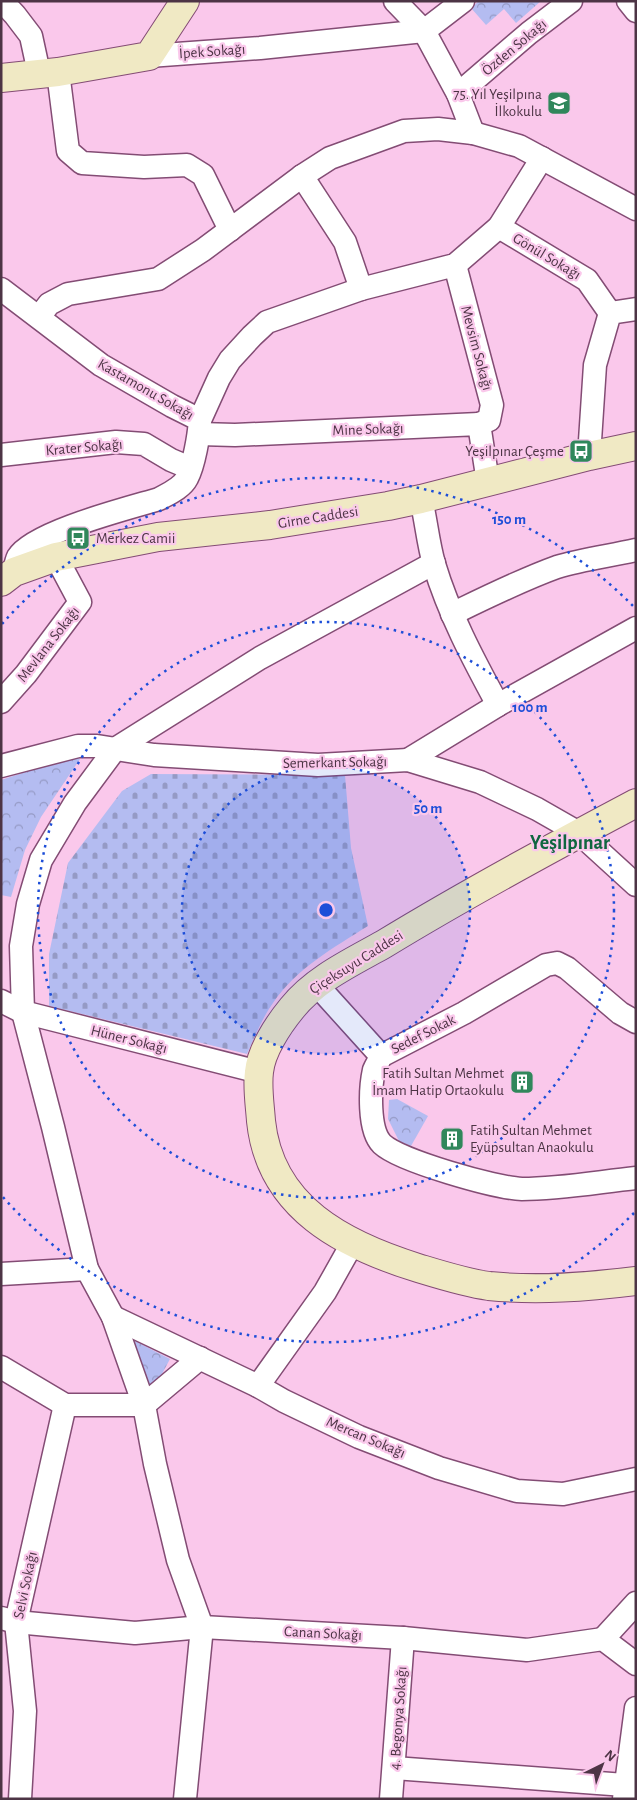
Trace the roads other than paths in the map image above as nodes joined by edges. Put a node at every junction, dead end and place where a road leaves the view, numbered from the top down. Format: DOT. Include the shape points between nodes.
graph roads {
  1 [pos="2,1"];
  2 [pos="185,1"];
  3 [pos="395,1"];
  4 [pos="464,1"];
  5 [pos="571,1"];
  6 [pos="628,1"];
  7 [pos="636,11"];
  8 [pos="424,31"];
  9 [pos="149,56"];
  10 [pos="48,72"];
  11 [pos="1,78"];
  12 [pos="458,94"];
  13 [pos="473,132"];
  14 [pos="542,158"];
  15 [pos="302,176"];
  16 [pos="636,209"];
  17 [pos="499,227"];
  18 [pos="230,230"];
  19 [pos="455,265"];
  20 [pos="1,289"];
  21 [pos="361,289"];
  22 [pos="636,309"];
  23 [pos="610,313"];
  24 [pos="39,317"];
  25 [pos="478,424"];
  26 [pos="200,427"];
  27 [pos="636,446"];
  28 [pos="1,455"];
  29 [pos="589,456"];
  30 [pos="190,468"];
  31 [pos="488,482"];
  32 [pos="422,499"];
  33 [pos="636,550"];
  34 [pos="56,557"];
  35 [pos="434,563"];
  36 [pos="8,577"];
  37 [pos="452,614"];
  38 [pos="636,628"];
  39 [pos="1,702"];
  40 [pos="498,705"];
  41 [pos="115,749"];
  42 [pos="408,760"];
  43 [pos="1,766"];
  44 [pos="636,803"];
  45 [pos="579,834"];
  46 [pos="636,885"];
  47 [pos="316,984"];
  48 [pos="1,1001"];
  49 [pos="23,1012"];
  50 [pos="636,1022"];
  51 [pos="381,1056"];
  52 [pos="258,1072"];
  53 [pos="636,1178"];
  54 [pos="352,1244"];
  55 [pos="87,1269"];
  56 [pos="1,1274"];
  57 [pos="636,1281"];
  58 [pos="113,1318"];
  59 [pos="200,1358"];
  60 [pos="1,1367"];
  61 [pos="258,1386"];
  62 [pos="65,1405"];
  63 [pos="144,1405"];
  64 [pos="636,1480"];
  65 [pos="636,1603"];
  66 [pos="8,1620"];
  67 [pos="202,1627"];
  68 [pos="404,1638"];
  69 [pos="603,1639"];
  70 [pos="636,1664"];
  71 [pos="636,1708"];
  72 [pos="394,1768"];
  73 [pos="625,1792"];
  74 [pos="20,1799"];
  75 [pos="185,1799"];
  76 [pos="391,1799"];
  1 -- 10 [label="street" via="31,36"];
  2 -- 9 [label="street"];
  3 -- 8 [label="street"];
  4 -- 8 [label="street"];
  5 -- 12 [label="street, Özden Sokağı"];
  6 -- 7 [label="street"];
  8 -- 9 [label="street, İpek Sokağı"];
  8 -- 12 [label="street"];
  9 -- 10 [label="street, İpek Sokağı"];
  10 -- 11 [label="street, İpek Sokağı"];
  10 -- 18 [label="street" via="68,151 82,163 144,167 187,165 203,175"];
  12 -- 13 [label="street"];
  13 -- 14 [label="street" via="519,146"];
  13 -- 15 [label="street" via="404,131 330,158"];
  14 -- 16 [label="street"];
  14 -- 17 [label="street"];
  15 -- 18 [label="street"];
  15 -- 21 [label="street" via="344,242"];
  17 -- 19 [label="street"];
  17 -- 23 [label="street, Gönül Sokağı" via="587,280"];
  18 -- 24 [label="street" via="158,279 68,294 49,304"];
  19 -- 21 [label="street"];
  19 -- 25 [label="street, Mevsim Sokağı" via="492,405 489,420"];
  20 -- 24 [label="street, Kastamonu Sokağı"];
  21 -- 26 [label="street" via="267,322 230,360 219,378"];
  22 -- 23 [label="street"];
  23 -- 29 [label="street" via="595,365"];
  24 -- 26 [label="street, Kastamonu Sokağı" via="101,365 172,406"];
  25 -- 26 [label="street, Mine Sokağı" via="235,435"];
  25 -- 31 [label="street"];
  26 -- 30 [label="street, Kastamonu Sokağı"];
  27 -- 29 [label="street, Girne Caddesi"];
  28 -- 30 [label="street, Krater Sokağı" via="116,442 144,444"];
  29 -- 31 [label="street, Girne Caddesi"];
  30 -- 36 [label="street, Kastamonu Sokağı" via="187,479 159,499 59,530 27,547"];
  31 -- 32 [label="street, Girne Caddesi"];
  32 -- 34 [label="street, Girne Caddesi" via="270,525 158,537"];
  32 -- 35 [label="street"];
  33 -- 37 [label="street" via="557,568 512,584"];
  34 -- 36 [label="street, Girne Caddesi"];
  34 -- 39 [label="street, Mevlana Sokağı" via="80,602"];
  35 -- 37 [label="street"];
  35 -- 41 [label="street" via="260,658"];
  37 -- 40 [label="street"];
  38 -- 40 [label="street"];
  40 -- 42 [label="street"];
  41 -- 42 [label="street, Semerkant Sokağı" via="154,755 318,765"];
  41 -- 43 [label="street, Semerkant Sokağı" via="78,746"];
  41 -- 49 [label="street" via="75,803 41,860 28,904 21,946"];
  42 -- 45 [label="street, Semerkant Sokağı" via="480,782"];
  44 -- 45 [label="street, Çiçeksuyu Caddesi"];
  45 -- 46 [label="street, Semerkant Sokağı"];
  45 -- 47 [label="street, Çiçeksuyu Caddesi" via="451,903"];
  47 -- 51 [label="street"];
  47 -- 52 [label="street, Çiçeksuyu Caddesi" via="276,1029"];
  48 -- 49 [label="street, Hüner Sokağı"];
  49 -- 52 [label="street, Hüner Sokağı"];
  49 -- 55 [label="street"];
  50 -- 51 [label="street, Sedef Sokak" via="620,1013 576,974 557,963"];
  51 -- 53 [label="street, Sedef Sokak" via="371,1088 374,1127 381,1143 396,1152 427,1166 520,1189"];
  52 -- 54 [label="street, Çiçeksuyu Caddesi" via="263,1141 272,1167 305,1210"];
  54 -- 57 [label="street, Çiçeksuyu Caddesi" via="417,1268 487,1286 546,1289"];
  54 -- 61 [label="street" via="325,1292"];
  55 -- 56 [label="street"];
  55 -- 58 [label="street"];
  58 -- 59 [label="street, Mercan Sokağı"];
  58 -- 63 [label="street"];
  59 -- 61 [label="street, Mercan Sokağı"];
  59 -- 63 [label="street"];
  60 -- 62 [label="street"];
  61 -- 64 [label="street, Mercan Sokağı" via="359,1437 440,1468 517,1491 563,1494"];
  62 -- 63 [label="street"];
  62 -- 66 [label="street, Selvi Sokağı"];
  63 -- 67 [label="street" via="178,1560"];
  65 -- 69 [label="street"];
  66 -- 67 [label="street, Canan Sokağı" via="135,1632"];
  66 -- 74 [label="street, Selvi Sokağı" via="25,1711"];
  67 -- 68 [label="street, Canan Sokağı"];
  67 -- 75 [label="street"];
  68 -- 69 [label="street, Canan Sokağı" via="527,1650"];
  68 -- 72 [label="street, 4. Begonya Sokağı"];
  69 -- 70 [label="street"];
  71 -- 73 [label="street"];
  72 -- 73 [label="street"];
  72 -- 76 [label="street, 4. Begonya Sokağı"];
}
